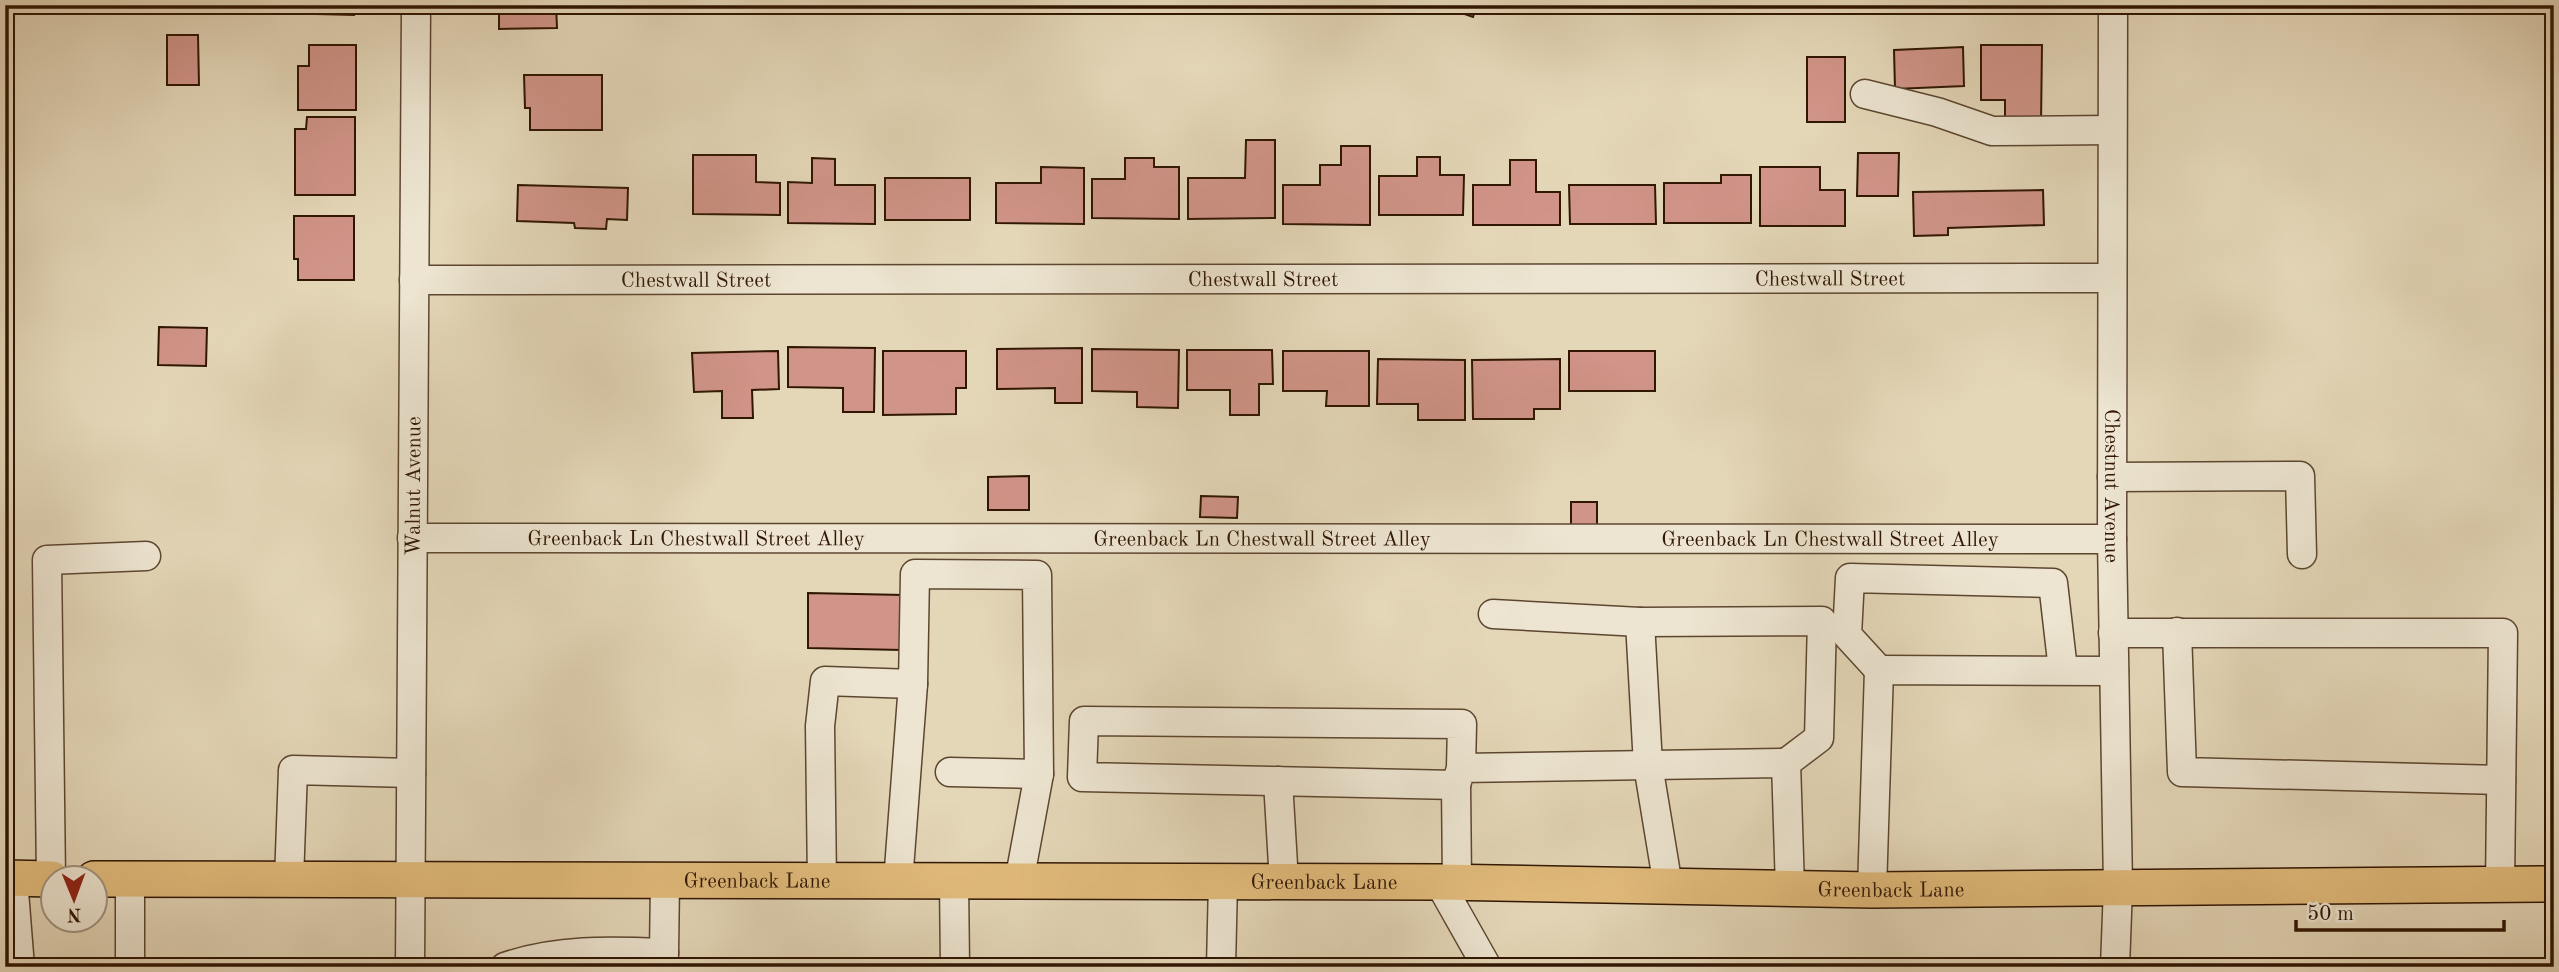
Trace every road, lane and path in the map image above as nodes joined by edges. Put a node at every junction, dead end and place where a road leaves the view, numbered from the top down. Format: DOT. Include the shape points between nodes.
graph roads {
  1 [pos="416,5"];
  2 [pos="2113,5"];
  3 [pos="1865,94"];
  4 [pos="2112,130"];
  5 [pos="2112,278"];
  6 [pos="414,280"];
  7 [pos="2112,477"];
  8 [pos="412,538"];
  9 [pos="2112,539"];
  10 [pos="2302,554"];
  11 [pos="146,556"];
  12 [pos="1493,614"];
  13 [pos="1640,622"];
  14 [pos="2177,632"];
  15 [pos="2113,633"];
  16 [pos="1879,670"];
  17 [pos="2063,670"];
  18 [pos="2114,671"];
  19 [pos="913,684"];
  20 [pos="1786,763"];
  21 [pos="1648,765"];
  22 [pos="950,772"];
  23 [pos="411,773"];
  24 [pos="1039,774"];
  25 [pos="1458,776"];
  26 [pos="2501,780"];
  27 [pos="1278,781"];
  28 [pos="52,864"];
  29 [pos="9,878"];
  30 [pos="38,879"];
  31 [pos="108,879"];
  32 [pos="130,879"];
  33 [pos="289,880"];
  34 [pos="411,881"];
  35 [pos="665,881"];
  36 [pos="822,881"];
  37 [pos="954,881"];
  38 [pos="898,882"];
  39 [pos="1018,882"];
  40 [pos="1223,882"];
  41 [pos="1284,882"];
  42 [pos="1448,882"];
  43 [pos="2554,884"];
  44 [pos="1668,886"];
  45 [pos="2500,886"];
  46 [pos="2118,887"];
  47 [pos="1790,888"];
  48 [pos="1872,890"];
  49 [pos="664,960"];
  50 [pos="20,967"];
  51 [pos="130,967"];
  52 [pos="410,967"];
  53 [pos="505,967"];
  54 [pos="955,967"];
  55 [pos="1221,967"];
  56 [pos="1487,967"];
  57 [pos="2115,967"];
  1 -- 6 [label="street, Walnut Avenue"];
  2 -- 4 [label="street, Chestnut Avenue"];
  3 -- 4 [label="street" via="1992,131"];
  4 -- 5 [label="street, Chestnut Avenue"];
  5 -- 6 [label="street, Chestwall Street"];
  5 -- 7 [label="street, Chestnut Avenue"];
  6 -- 8 [label="street, Walnut Avenue"];
  7 -- 9 [label="street, Chestnut Avenue"];
  7 -- 10 [label="street" via="2300,476"];
  8 -- 9 [label="street, Greenback Ln Chestwall Street Alley"];
  8 -- 23 [label="street, Walnut Avenue"];
  9 -- 15 [label="street, Chestnut Avenue"];
  11 -- 28 [label="street" via="47,560"];
  12 -- 13 [label="street"];
  13 -- 20 [label="street" via="1822,621 1819,738"];
  13 -- 21 [label="street"];
  14 -- 15 [label="street"];
  14 -- 26 [label="street" via="2182,772"];
  14 -- 26 [label="street" via="2503,633"];
  15 -- 18 [label="street, Chestnut Avenue"];
  16 -- 17 [label="street"];
  16 -- 17 [label="street" via="1847,635 1850,578 2053,583"];
  16 -- 48 [label="street"];
  17 -- 18 [label="street"];
  18 -- 46 [label="street, Chestnut Avenue"];
  19 -- 24 [label="street" via="915,574 1037,575"];
  19 -- 36 [label="street" via="825,681 820,726"];
  19 -- 38 [label="street"];
  20 -- 21 [label="street"];
  20 -- 47 [label="street"];
  21 -- 25 [label="street"];
  21 -- 44 [label="street"];
  22 -- 24 [label="street"];
  23 -- 33 [label="street" via="293,770"];
  23 -- 34 [label="street, Walnut Avenue"];
  24 -- 39 [label="street"];
  25 -- 27 [label="street"];
  25 -- 27 [label="street" via="1462,724 1084,721 1082,776"];
  25 -- 42 [label="street"];
  26 -- 45 [label="street"];
  27 -- 41 [label="street"];
  29 -- 30 [label="main road"];
  29 -- 50 [label="street"];
  31 -- 32 [label="main road, Greenback Lane"];
  32 -- 33 [label="main road, Greenback Lane"];
  32 -- 51 [label="street"];
  33 -- 34 [label="main road, Greenback Lane"];
  34 -- 35 [label="main road, Greenback Lane"];
  34 -- 52 [label="street, Walnut Avenue"];
  35 -- 36 [label="main road, Greenback Lane"];
  35 -- 49 [label="street"];
  36 -- 38 [label="main road, Greenback Lane"];
  37 -- 38 [label="main road, Greenback Lane"];
  37 -- 39 [label="main road, Greenback Lane"];
  37 -- 54 [label="street"];
  39 -- 40 [label="main road, Greenback Lane"];
  40 -- 41 [label="main road, Greenback Lane"];
  40 -- 55 [label="street"];
  41 -- 42 [label="main road, Greenback Lane"];
  42 -- 44 [label="main road, Greenback Lane"];
  42 -- 56 [label="street"];
  43 -- 45 [label="main road, Greenback Lane"];
  44 -- 47 [label="main road, Greenback Lane"];
  45 -- 46 [label="main road, Greenback Lane"];
  46 -- 48 [label="main road, Greenback Lane"];
  46 -- 57 [label="street, Chestnut Avenue"];
  47 -- 48 [label="main road, Greenback Lane"];
  49 -- 53 [label="street" via="601,951 537,956"];
}
